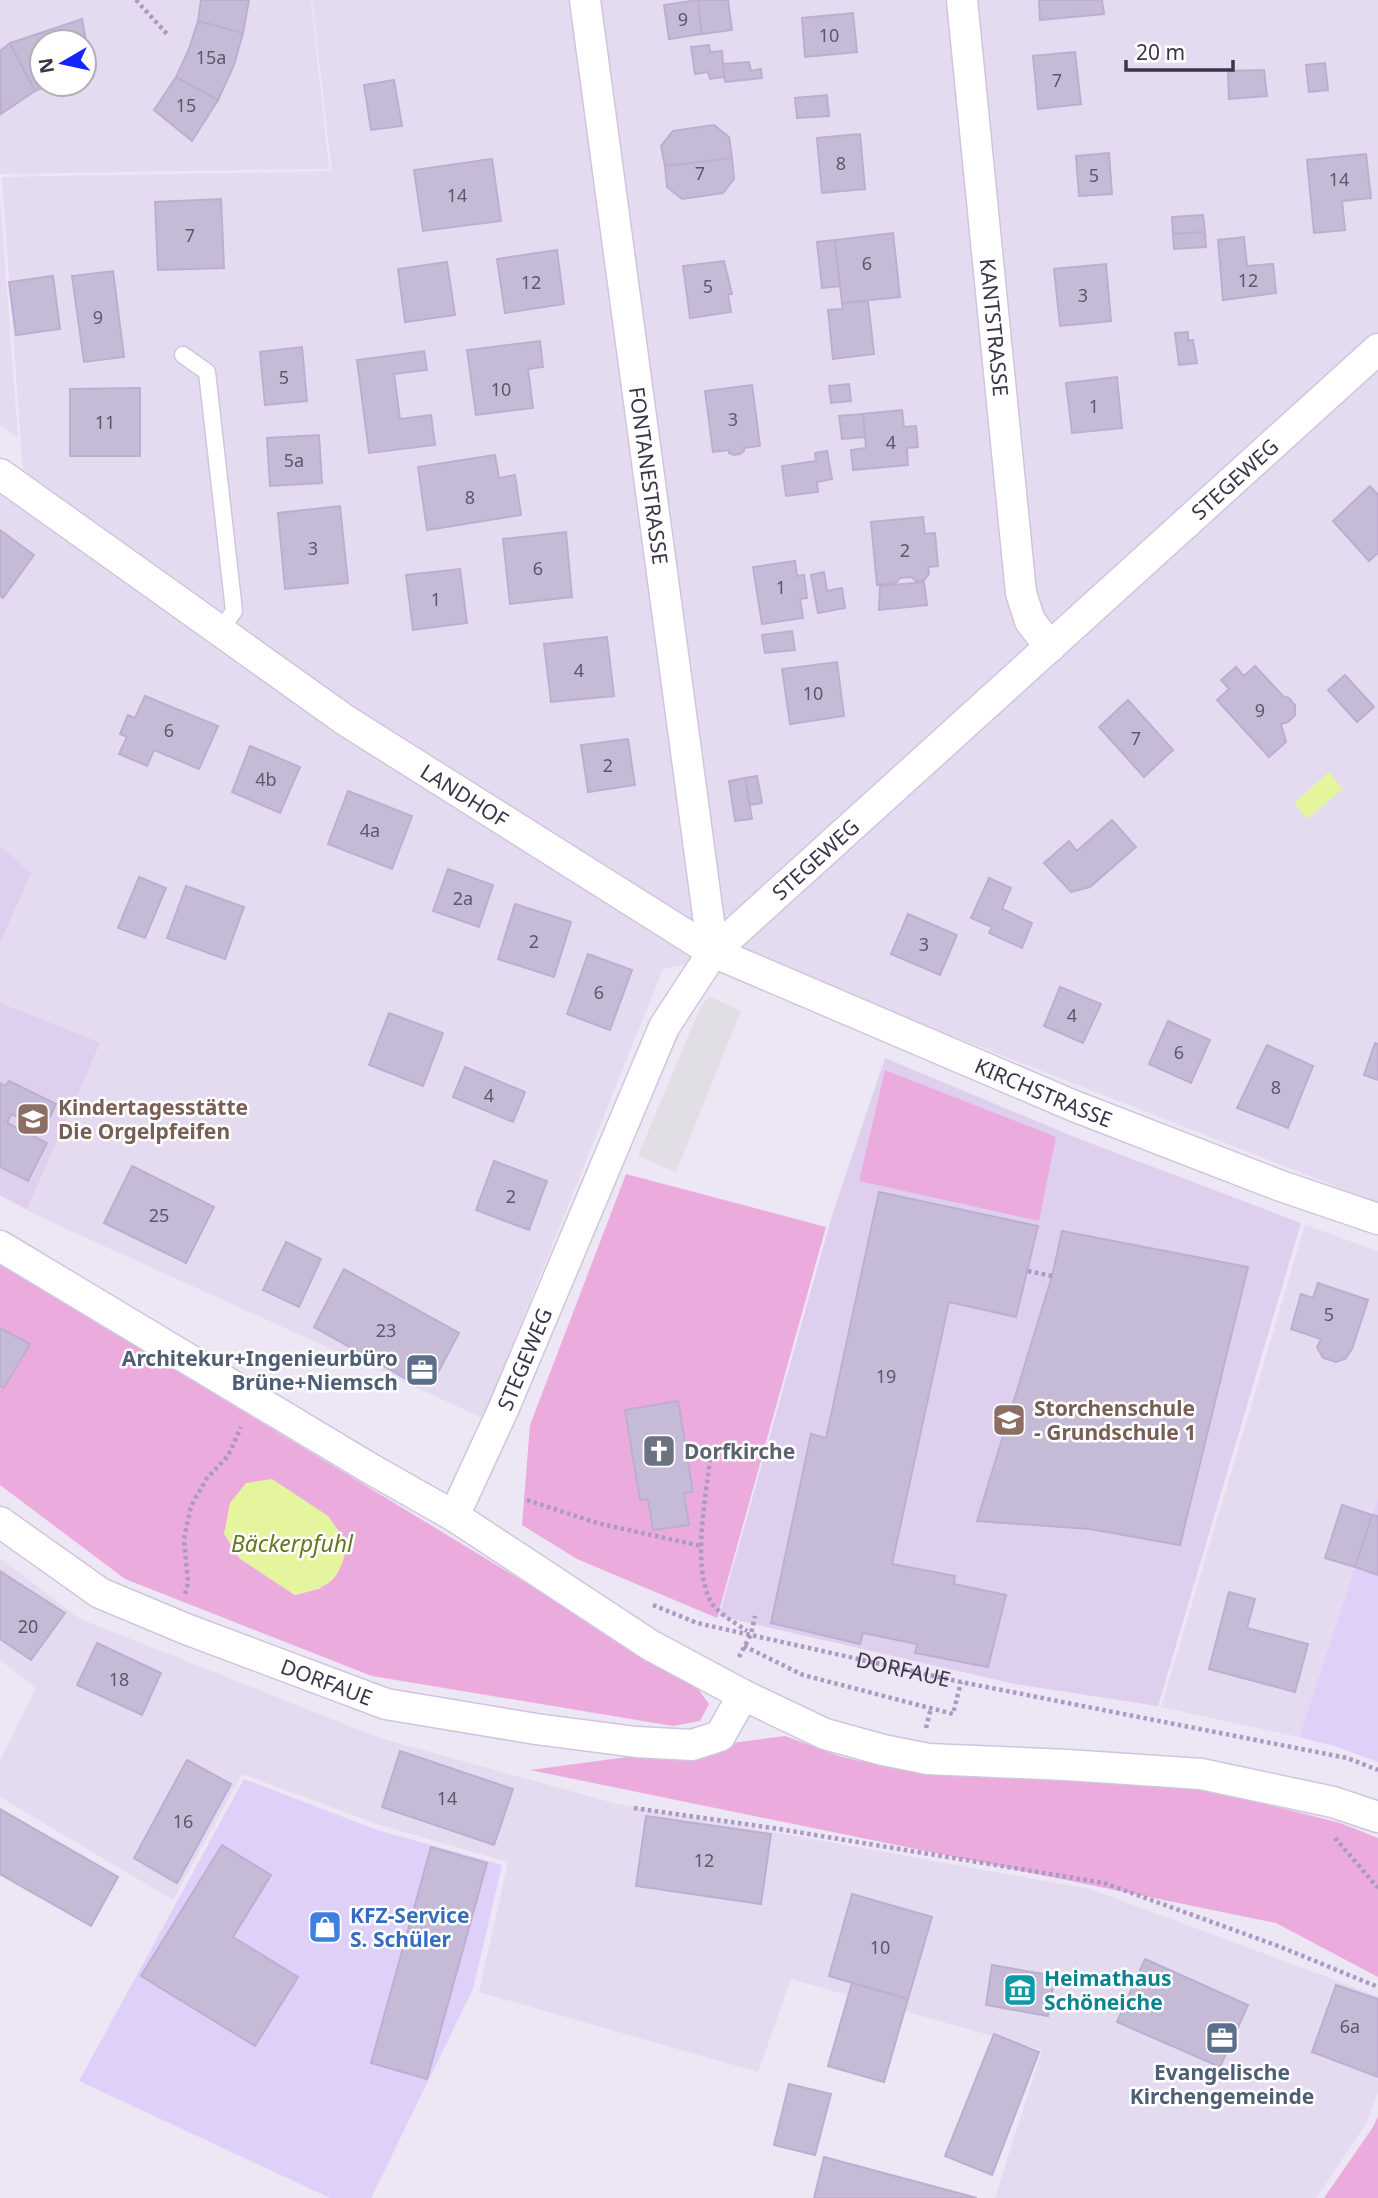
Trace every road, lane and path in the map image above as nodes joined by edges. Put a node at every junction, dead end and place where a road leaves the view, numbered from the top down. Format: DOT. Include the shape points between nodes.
graph roads {
  1 [pos="136,0"];
  2 [pos="585,0"];
  3 [pos="962,0"];
  4 [pos="167,34"];
  5 [pos="1378,349"];
  6 [pos="183,355"];
  7 [pos="0,474"];
  8 [pos="220,631"];
  9 [pos="1050,647"];
  10 [pos="713,952"];
  11 [pos="1378,1219"];
  12 [pos="0,1245"];
  13 [pos="1028,1271"];
  14 [pos="1052,1276"];
  15 [pos="255,1398"];
  16 [pos="710,1459"];
  17 [pos="527,1500"];
  18 [pos="454,1516"];
  19 [pos="0,1522"];
  20 [pos="701,1546"];
  21 [pos="650,1604"];
  22 [pos="755,1616"];
  23 [pos="186,1629"];
  24 [pos="751,1634"];
  25 [pos="744,1646"];
  26 [pos="961,1682"];
  27 [pos="743,1695"];
  28 [pos="1378,1770"];
  29 [pos="634,1808"];
  30 [pos="1378,1817"];
  31 [pos="1334,1837"];
  32 [pos="1378,1888"];
  33 [pos="1378,1987"];
  1 -- 4 [label="path"];
  2 -- 10 [label="street, FONTANESTRASSE"];
  3 -- 9 [label="street, KANTSTRASSE" via="1021,593 1030,621"];
  5 -- 9 [label="street, STEGEWEG"];
  6 -- 8 [label="lane" via="207,372 234,611"];
  7 -- 8 [label="street, LANDHOF"];
  8 -- 10 [label="street, LANDHOF" via="345,720"];
  9 -- 10 [label="street, STEGEWEG"];
  10 -- 11 [label="street, KIRCHSTRASSE" via="1074,1106"];
  10 -- 18 [label="street, STEGEWEG" via="664,1027"];
  12 -- 15 [label="street"];
  13 -- 14 [label="path"];
  15 -- 18 [label="street"];
  15 -- 23 [label="path" via="228,1456 207,1478 191,1506 184,1539 188,1583 181,1610"];
  16 -- 20 [label="path"];
  17 -- 20 [label="path" via="597,1523"];
  18 -- 27 [label="street" via="650,1645"];
  19 -- 23 [label="street, DORFAUE" via="100,1593"];
  20 -- 24 [label="path" via="710,1602"];
  21 -- 24 [label="path, DORFAUE" via="697,1623"];
  22 -- 24 [label="path"];
  23 -- 27 [label="street, DORFAUE" via="386,1704 636,1742 692,1745 720,1736"];
  24 -- 26 [label="path, DORFAUE"];
  25 -- 26 [label="path" via="803,1675 953,1714"];
  26 -- 28 [label="path, DORFAUE" via="1347,1758"];
  27 -- 30 [label="street" via="825,1734 917,1758 1201,1774 1333,1802"];
  29 -- 33 [label="path" via="1104,1883"];
  31 -- 32 [label="path"];
}
